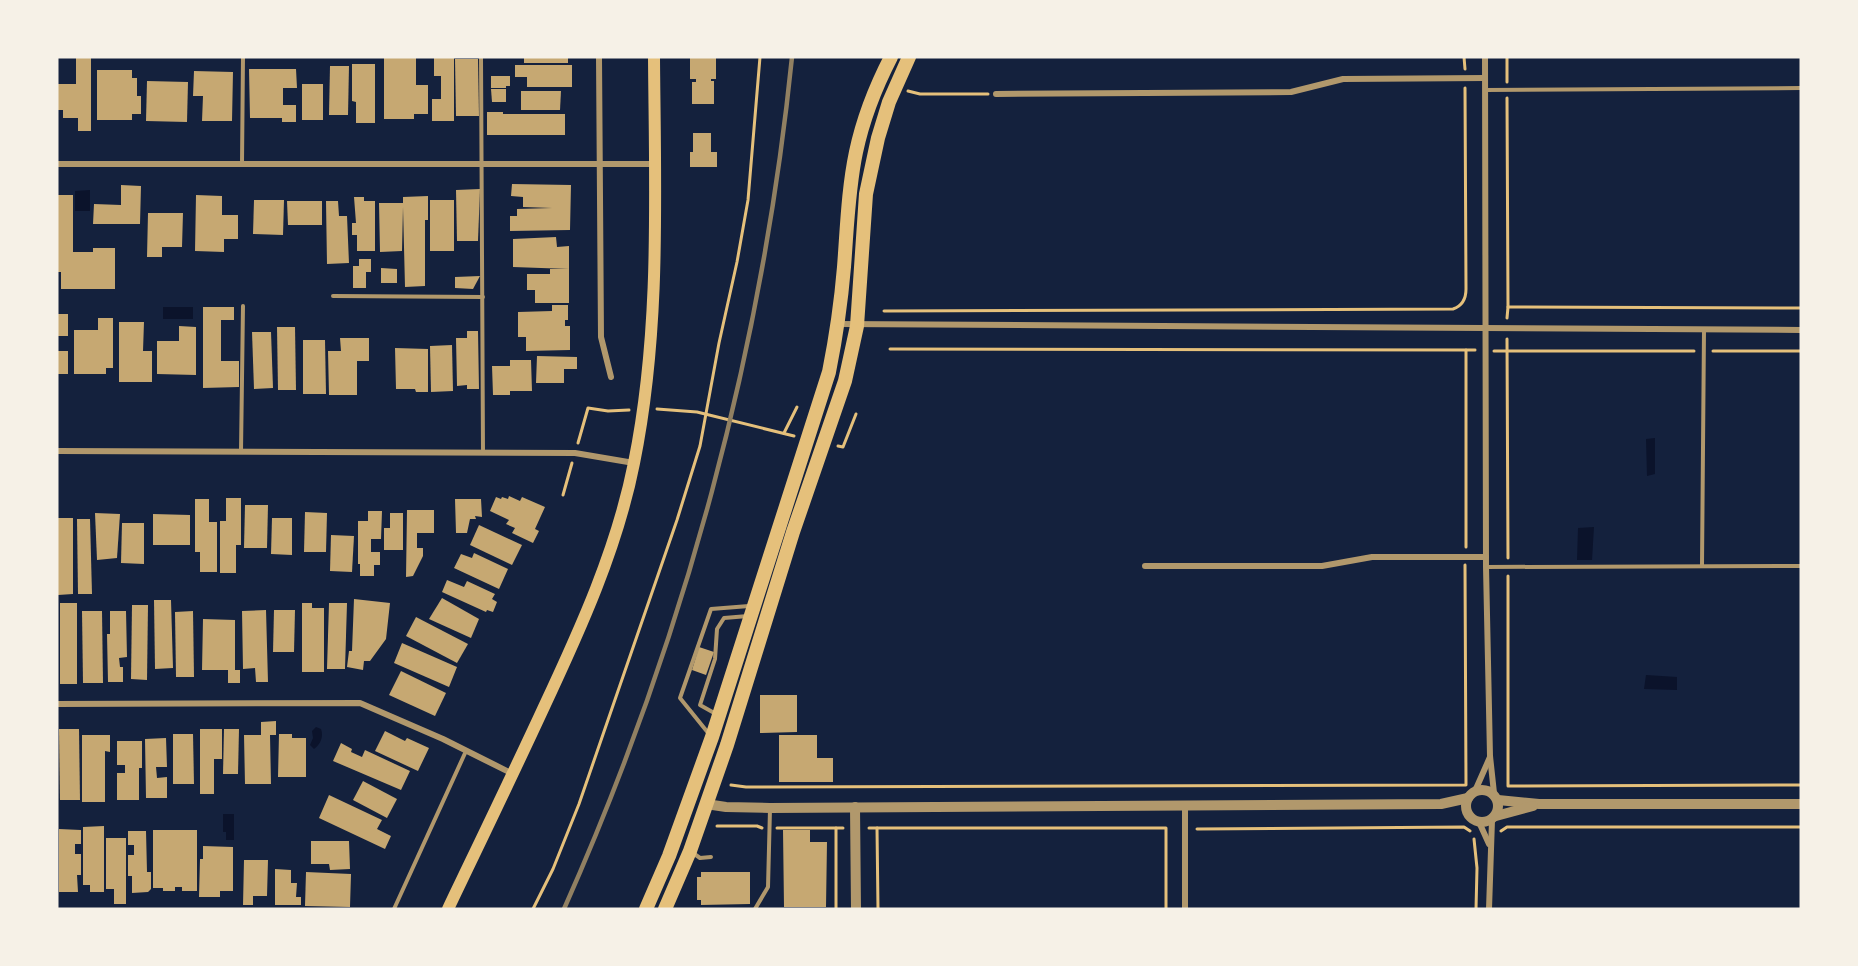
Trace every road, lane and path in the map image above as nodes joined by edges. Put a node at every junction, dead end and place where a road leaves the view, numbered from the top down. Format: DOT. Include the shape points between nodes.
graph roads {
  1 [pos="243,57"];
  2 [pos="481,57"];
  3 [pos="599,57"];
  4 [pos="654,57"];
  5 [pos="760,57"];
  6 [pos="891,57"];
  7 [pos="909,57"];
  8 [pos="1464,57"];
  9 [pos="1485,57"];
  10 [pos="1507,57"];
  11 [pos="1464,71"];
  12 [pos="1485,78"];
  13 [pos="1465,88"];
  14 [pos="1801,88"];
  15 [pos="1485,90"];
  16 [pos="1506,90"];
  17 [pos="906,91"];
  18 [pos="996,94"];
  19 [pos="599,163"];
  20 [pos="57,164"];
  21 [pos="242,164"];
  22 [pos="655,164"];
  23 [pos="482,165"];
  24 [pos="333,296"];
  25 [pos="483,297"];
  26 [pos="243,306"];
  27 [pos="1508,307"];
  28 [pos="1801,308"];
  29 [pos="884,311"];
  30 [pos="838,324"];
  31 [pos="857,326"];
  32 [pos="1704,329"];
  33 [pos="1487,330"];
  34 [pos="1507,330"];
  35 [pos="1801,330"];
  36 [pos="890,349"];
  37 [pos="1466,350"];
  38 [pos="1487,351"];
  39 [pos="1507,351"];
  40 [pos="1704,351"];
  41 [pos="1801,351"];
  42 [pos="611,377"];
  43 [pos="797,407"];
  44 [pos="639,410"];
  45 [pos="649,410"];
  46 [pos="856,414"];
  47 [pos="784,433"];
  48 [pos="803,438"];
  49 [pos="578,444"];
  50 [pos="833,445"];
  51 [pos="57,451"];
  52 [pos="241,451"];
  53 [pos="483,452"];
  54 [pos="573,461"];
  55 [pos="634,464"];
  56 [pos="563,495"];
  57 [pos="1466,548"];
  58 [pos="1486,557"];
  59 [pos="1465,558"];
  60 [pos="1145,566"];
  61 [pos="1702,566"];
  62 [pos="1801,566"];
  63 [pos="1486,567"];
  64 [pos="1508,567"];
  65 [pos="752,611"];
  66 [pos="766,618"];
  67 [pos="57,704"];
  68 [pos="718,716"];
  69 [pos="712,737"];
  70 [pos="727,746"];
  71 [pos="466,750"];
  72 [pos="1490,756"];
  73 [pos="513,774"];
  74 [pos="732,785"];
  75 [pos="1800,785"];
  76 [pos="1471,795"];
  77 [pos="1496,797"];
  78 [pos="706,804"];
  79 [pos="1441,804"];
  80 [pos="1539,804"];
  81 [pos="1801,804"];
  82 [pos="1185,806"];
  83 [pos="855,807"];
  84 [pos="770,808"];
  85 [pos="1467,812"];
  86 [pos="1494,818"];
  87 [pos="1479,822"];
  88 [pos="1801,827"];
  89 [pos="843,828"];
  90 [pos="869,828"];
  91 [pos="877,828"];
  92 [pos="1499,839"];
  93 [pos="1197,840"];
  94 [pos="1490,848"];
  95 [pos="690,851"];
  96 [pos="711,857"];
  97 [pos="394,909"];
  98 [pos="448,909"];
  99 [pos="533,909"];
  100 [pos="646,909"];
  101 [pos="665,909"];
  102 [pos="755,909"];
  103 [pos="836,909"];
  104 [pos="856,909"];
  105 [pos="878,909"];
  106 [pos="1166,909"];
  107 [pos="1185,909"];
  108 [pos="1476,909"];
  109 [pos="1489,909"];
  1 -- 21 [label="lane"];
  2 -- 23 [label="lane"];
  3 -- 19 [label="street"];
  4 -- 22 [label="main road"];
  5 -- 99 [label="path" via="748,200 700,446 579,804"];
  6 -- 30 [label="highway" via="873,95 856,154"];
  7 -- 31 [label="highway" via="889,102 866,194"];
  8 -- 11 [label="path"];
  9 -- 12 [label="street"];
  10 -- 16 [label="path"];
  12 -- 15 [label="street"];
  12 -- 18 [label="street" via="1343,79 1291,92"];
  13 -- 29 [label="path" via="1466,297 1453,309"];
  14 -- 16 [label="lane"];
  15 -- 16 [label="lane"];
  15 -- 33 [label="street"];
  16 -- 27 [label="path"];
  17 -- 18 [label="path"];
  19 -- 22 [label="street"];
  19 -- 23 [label="street"];
  19 -- 42 [label="street" via="601,337"];
  20 -- 21 [label="street"];
  21 -- 23 [label="street"];
  22 -- 55 [label="main road" via="655,273"];
  23 -- 25 [label="lane"];
  24 -- 25 [label="lane"];
  25 -- 53 [label="lane"];
  26 -- 52 [label="lane"];
  27 -- 28 [label="path"];
  27 -- 34 [label="path"];
  30 -- 31 [label="street"];
  30 -- 65 [label="highway" via="829,372"];
  31 -- 33 [label="street"];
  31 -- 66 [label="highway" via="845,381"];
  32 -- 34 [label="street"];
  32 -- 35 [label="street"];
  32 -- 40 [label="lane"];
  33 -- 34 [label="street"];
  33 -- 38 [label="street"];
  34 -- 39 [label="path"];
  36 -- 37 [label="path"];
  37 -- 38 [label="path"];
  37 -- 57 [label="path"];
  38 -- 39 [label="path"];
  38 -- 58 [label="street"];
  39 -- 40 [label="path"];
  39 -- 64 [label="path"];
  40 -- 41 [label="path"];
  40 -- 61 [label="lane"];
  43 -- 47 [label="path"];
  44 -- 49 [label="path" via="588,408"];
  45 -- 47 [label="path" via="697,411"];
  46 -- 50 [label="path" via="843,447"];
  47 -- 48 [label="path"];
  51 -- 52 [label="street"];
  52 -- 53 [label="street"];
  53 -- 55 [label="street" via="575,453"];
  54 -- 56 [label="path"];
  55 -- 73 [label="main road" via="594,594"];
  58 -- 60 [label="street" via="1372,557 1322,566"];
  58 -- 63 [label="street"];
  59 -- 74 [label="path" via="1466,785"];
  61 -- 62 [label="lane"];
  61 -- 64 [label="lane"];
  63 -- 64 [label="lane"];
  63 -- 72 [label="street"];
  64 -- 75 [label="path" via="1508,786"];
  65 -- 66 [label="lane"];
  65 -- 68 [label="highway"];
  65 -- 68 [label="lane" via="724,618 717,629 716,658 700,705"];
  65 -- 69 [label="lane" via="711,609 680,698"];
  66 -- 70 [label="highway"];
  67 -- 71 [label="street" via="360,703"];
  68 -- 69 [label="highway"];
  69 -- 70 [label="lane"];
  69 -- 100 [label="highway"];
  70 -- 78 [label="highway"];
  71 -- 73 [label="street"];
  71 -- 97 [label="lane"];
  72 -- 76 [label="street"];
  72 -- 77 [label="street"];
  73 -- 98 [label="main road"];
  76 -- 77 [label="street" via="1485,790"];
  76 -- 79 [label="street"];
  76 -- 85 [label="street"];
  77 -- 80 [label="street"];
  77 -- 86 [label="street" via="1499,808"];
  78 -- 84 [label="street"];
  78 -- 95 [label="highway"];
  79 -- 82 [label="street"];
  79 -- 85 [label="street"];
  80 -- 81 [label="street"];
  80 -- 86 [label="street"];
  82 -- 83 [label="street"];
  82 -- 107 [label="street"];
  83 -- 84 [label="street"];
  83 -- 104 [label="street"];
  84 -- 102 [label="lane" via="768,887"];
  85 -- 87 [label="street"];
  86 -- 87 [label="street"];
  86 -- 94 [label="street"];
  87 -- 94 [label="street"];
  88 -- 92 [label="path" via="1507,827"];
  89 -- 103 [label="path" via="836,828"];
  90 -- 91 [label="path"];
  91 -- 105 [label="path"];
  91 -- 106 [label="path" via="1166,828"];
  93 -- 108 [label="path" via="1197,828 1464,827 1474,837"];
  94 -- 109 [label="street"];
  95 -- 96 [label="lane" via="700,858"];
  95 -- 101 [label="highway"];
}
